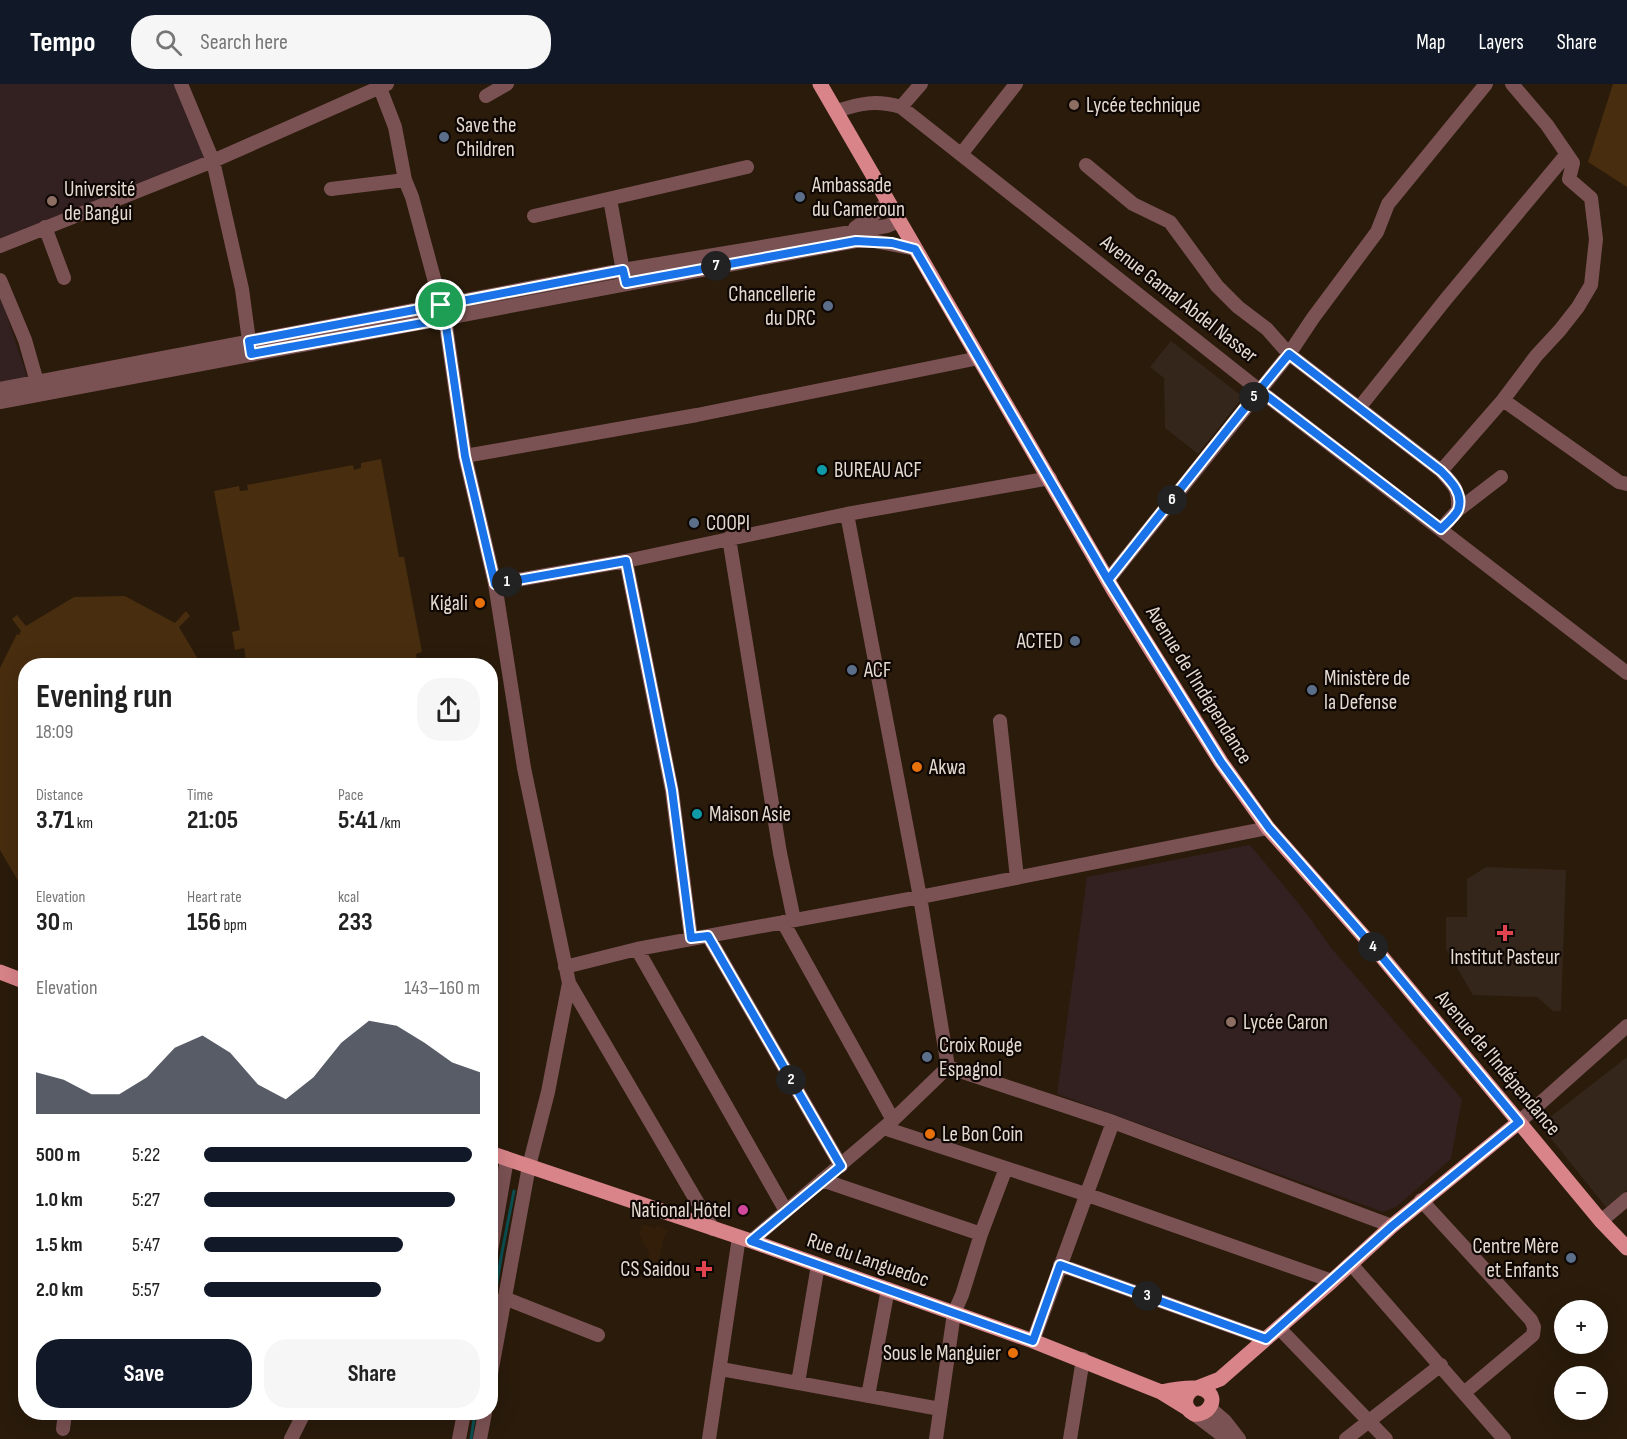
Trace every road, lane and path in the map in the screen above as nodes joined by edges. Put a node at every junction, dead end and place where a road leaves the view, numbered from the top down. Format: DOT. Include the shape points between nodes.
graph roads {
  1 [pos="181,84"];
  2 [pos="507,84"];
  3 [pos="820,84"];
  4 [pos="921,84"];
  5 [pos="1016,84"];
  6 [pos="1486,84"];
  7 [pos="1512,84"];
  8 [pos="384,86"];
  9 [pos="486,96"];
  10 [pos="901,107"];
  11 [pos="837,111"];
  12 [pos="962,153"];
  13 [pos="1566,155"];
  14 [pos="213,161"];
  15 [pos="1086,165"];
  16 [pos="747,167"];
  17 [pos="405,180"];
  18 [pos="331,189"];
  19 [pos="610,199"];
  20 [pos="887,201"];
  21 [pos="534,216"];
  22 [pos="898,221"];
  23 [pos="45,227"];
  24 [pos="850,231"];
  25 [pos="0,246"];
  26 [pos="915,249"];
  27 [pos="624,276"];
  28 [pos="64,278"];
  29 [pos="0,280"];
  30 [pos="441,305"];
  31 [pos="445,319"];
  32 [pos="250,348"];
  33 [pos="1289,354"];
  34 [pos="979,358"];
  35 [pos="39,388"];
  36 [pos="0,389"];
  37 [pos="1259,390"];
  38 [pos="1503,400"];
  39 [pos="0,402"];
  40 [pos="1359,408"];
  41 [pos="465,456"];
  42 [pos="1441,471"];
  43 [pos="1501,477"];
  44 [pos="1050,478"];
  45 [pos="1627,483"];
  46 [pos="1458,510"];
  47 [pos="846,514"];
  48 [pos="1441,529"];
  49 [pos="729,538"];
  50 [pos="626,561"];
  51 [pos="1108,580"];
  52 [pos="495,584"];
  53 [pos="1627,673"];
  54 [pos="1000,721"];
  55 [pos="1269,828"];
  56 [pos="1017,878"];
  57 [pos="920,897"];
  58 [pos="789,921"];
  59 [pos="708,936"];
  60 [pos="691,938"];
  61 [pos="637,949"];
  62 [pos="565,967"];
  63 [pos="0,972"];
  64 [pos="18,979"];
  65 [pos="569,983"];
  66 [pos="1627,1026"];
  67 [pos="948,1067"];
  68 [pos="1113,1122"];
  69 [pos="1519,1122"];
  70 [pos="888,1124"];
  71 [pos="498,1156"];
  72 [pos="507,1159"];
  73 [pos="529,1166"];
  74 [pos="841,1166"];
  75 [pos="1006,1168"];
  76 [pos="822,1180"];
  77 [pos="1085,1194"];
  78 [pos="1627,1199"];
  79 [pos="1421,1200"];
  80 [pos="498,1211"];
  81 [pos="786,1211"];
  82 [pos="1601,1221"];
  83 [pos="1392,1226"];
  84 [pos="713,1228"];
  85 [pos="981,1234"];
  86 [pos="745,1239"];
  87 [pos="1627,1248"];
  88 [pos="1351,1264"];
  89 [pos="818,1265"];
  90 [pos="1060,1265"];
  91 [pos="1332,1281"];
  92 [pos="888,1289"];
  93 [pos="504,1298"];
  94 [pos="954,1313"];
  95 [pos="1280,1328"];
  96 [pos="498,1333"];
  97 [pos="598,1335"];
  98 [pos="1266,1339"];
  99 [pos="1033,1341"];
  100 [pos="1083,1359"];
  101 [pos="1441,1365"];
  102 [pos="721,1369"];
  103 [pos="1220,1379"];
  104 [pos="798,1383"];
  105 [pos="1195,1389"];
  106 [pos="1161,1392"];
  107 [pos="1465,1392"];
  108 [pos="868,1396"];
  109 [pos="1211,1404"];
  110 [pos="940,1409"];
  111 [pos="1191,1411"];
  112 [pos="64,1420"];
  113 [pos="300,1420"];
  114 [pos="463,1420"];
  115 [pos="484,1420"];
  116 [pos="1369,1420"];
  117 [pos="63,1429"];
  118 [pos="1223,1438"];
  119 [pos="291,1439"];
  120 [pos="459,1439"];
  121 [pos="480,1439"];
  122 [pos="709,1439"];
  123 [pos="936,1439"];
  124 [pos="1070,1439"];
  125 [pos="1239,1439"];
  126 [pos="1346,1439"];
  127 [pos="1386,1439"];
  128 [pos="1504,1439"];
  1 -- 14 [label="street"];
  2 -- 9 [label="street"];
  3 -- 11 [label="main road, Avenue de l'Indépendance"];
  4 -- 10 [label="street"];
  5 -- 12 [label="street"];
  6 -- 33 [label="street" via="1388,204 1377,232"];
  7 -- 13 [label="street" via="1547,125"];
  8 -- 14 [label="street"];
  8 -- 17 [label="street"];
  10 -- 11 [label="street, Avenue Gamal Abdel Nasser" via="869,102"];
  10 -- 12 [label="street, Avenue Gamal Abdel Nasser"];
  11 -- 20 [label="main road, Avenue de l'Indépendance"];
  12 -- 37 [label="street, Avenue Gamal Abdel Nasser"];
  13 -- 38 [label="street" via="1573,163 1569,179 1591,198 1596,239 1591,285 1578,307"];
  13 -- 40 [label="street"];
  14 -- 23 [label="street"];
  14 -- 32 [label="street" via="242,289"];
  15 -- 33 [label="street" via="1133,204 1170,222 1217,286 1267,329"];
  16 -- 19 [label="street"];
  17 -- 18 [label="street"];
  17 -- 30 [label="street"];
  19 -- 21 [label="street"];
  19 -- 27 [label="street"];
  20 -- 22 [label="main road, Avenue de l'Indépendance"];
  20 -- 24 [label="street"];
  22 -- 24 [label="street"];
  22 -- 26 [label="main road, Avenue de l'Indépendance"];
  23 -- 25 [label="street"];
  23 -- 28 [label="street"];
  24 -- 27 [label="street"];
  26 -- 27 [label="street" via="856,241"];
  26 -- 34 [label="main road, Avenue de l'Indépendance"];
  27 -- 30 [label="street"];
  27 -- 31 [label="street"];
  29 -- 35 [label="street" via="25,340"];
  30 -- 31 [label="street"];
  30 -- 32 [label="street"];
  31 -- 32 [label="street"];
  31 -- 41 [label="street"];
  32 -- 35 [label="street"];
  33 -- 37 [label="street"];
  33 -- 40 [label="street"];
  34 -- 41 [label="street" via="697,415"];
  34 -- 44 [label="main road, Avenue de l'Indépendance"];
  35 -- 36 [label="street"];
  35 -- 39 [label="street"];
  37 -- 48 [label="street, Avenue Gamal Abdel Nasser"];
  37 -- 51 [label="street"];
  38 -- 42 [label="street"];
  38 -- 45 [label="street" via="1619,482"];
  40 -- 42 [label="street"];
  41 -- 52 [label="street"];
  42 -- 46 [label="street" via="1456,489"];
  43 -- 46 [label="street"];
  44 -- 47 [label="street"];
  44 -- 51 [label="main road, Avenue de l'Indépendance"];
  46 -- 48 [label="street"];
  47 -- 49 [label="street"];
  47 -- 57 [label="street"];
  48 -- 53 [label="street, Avenue Gamal Abdel Nasser"];
  49 -- 50 [label="street"];
  49 -- 58 [label="street"];
  50 -- 52 [label="street"];
  50 -- 60 [label="street" via="672,790"];
  51 -- 55 [label="main road, Avenue de l'Indépendance" via="1221,762"];
  52 -- 62 [label="street" via="524,768"];
  54 -- 56 [label="street"];
  55 -- 56 [label="street"];
  55 -- 69 [label="main road, Avenue de l'Indépendance"];
  56 -- 57 [label="street"];
  57 -- 58 [label="street"];
  57 -- 67 [label="street"];
  58 -- 59 [label="street"];
  58 -- 70 [label="street"];
  59 -- 60 [label="street"];
  59 -- 74 [label="street"];
  60 -- 61 [label="street"];
  61 -- 62 [label="street"];
  61 -- 81 [label="street"];
  62 -- 65 [label="street"];
  63 -- 64 [label="main road"];
  65 -- 73 [label="street"];
  65 -- 84 [label="street"];
  66 -- 69 [label="street"];
  67 -- 68 [label="street"];
  67 -- 70 [label="street"];
  68 -- 77 [label="street"];
  68 -- 83 [label="street"];
  69 -- 79 [label="main road"];
  69 -- 82 [label="main road, Avenue de l'Indépendance"];
  70 -- 74 [label="street"];
  70 -- 75 [label="street"];
  71 -- 72 [label="main road, Rue du Languedoc"];
  72 -- 73 [label="main road, Rue du Languedoc"];
  72 -- 80 [label="street"];
  73 -- 84 [label="main road, Rue du Languedoc"];
  73 -- 93 [label="street"];
  74 -- 76 [label="street"];
  75 -- 77 [label="street"];
  75 -- 85 [label="street"];
  76 -- 81 [label="street"];
  76 -- 85 [label="street"];
  77 -- 90 [label="street"];
  77 -- 91 [label="street"];
  78 -- 82 [label="street"];
  79 -- 83 [label="main road"];
  79 -- 107 [label="street" via="1534,1327 1533,1335"];
  81 -- 86 [label="street"];
  82 -- 87 [label="main road, Avenue de l'Indépendance"];
  83 -- 88 [label="main road"];
  84 -- 86 [label="main road, Rue du Languedoc"];
  85 -- 94 [label="street"];
  86 -- 89 [label="main road, Rue du Languedoc"];
  86 -- 102 [label="street"];
  88 -- 91 [label="main road"];
  88 -- 101 [label="street"];
  89 -- 92 [label="main road, Rue du Languedoc"];
  89 -- 104 [label="street"];
  90 -- 98 [label="street"];
  90 -- 99 [label="street"];
  91 -- 95 [label="main road"];
  92 -- 94 [label="main road, Rue du Languedoc"];
  92 -- 108 [label="street"];
  93 -- 96 [label="street"];
  93 -- 97 [label="street"];
  94 -- 99 [label="main road, Rue du Languedoc"];
  94 -- 110 [label="street"];
  95 -- 98 [label="main road"];
  95 -- 116 [label="street"];
  98 -- 103 [label="main road"];
  99 -- 100 [label="main road, Rue du Languedoc"];
  100 -- 106 [label="main road, Rue du Languedoc"];
  100 -- 124 [label="street"];
  101 -- 107 [label="street"];
  101 -- 116 [label="street"];
  102 -- 104 [label="street"];
  102 -- 122 [label="street"];
  103 -- 105 [label="main road"];
  103 -- 109 [label="main road"];
  104 -- 108 [label="street"];
  105 -- 106 [label="main road"];
  105 -- 109 [label="main road" via="1209,1392"];
  105 -- 111 [label="main road" via="1185,1400"];
  106 -- 111 [label="main road, Rue du Languedoc"];
  107 -- 128 [label="street"];
  108 -- 110 [label="street"];
  109 -- 111 [label="main road" via="1203,1414"];
  109 -- 125 [label="street"];
  110 -- 123 [label="street"];
  111 -- 118 [label="street"];
  112 -- 117 [label="street"];
  113 -- 119 [label="street"];
  114 -- 120 [label="street"];
  115 -- 121 [label="street"];
  116 -- 126 [label="street"];
  116 -- 127 [label="street"];
}
